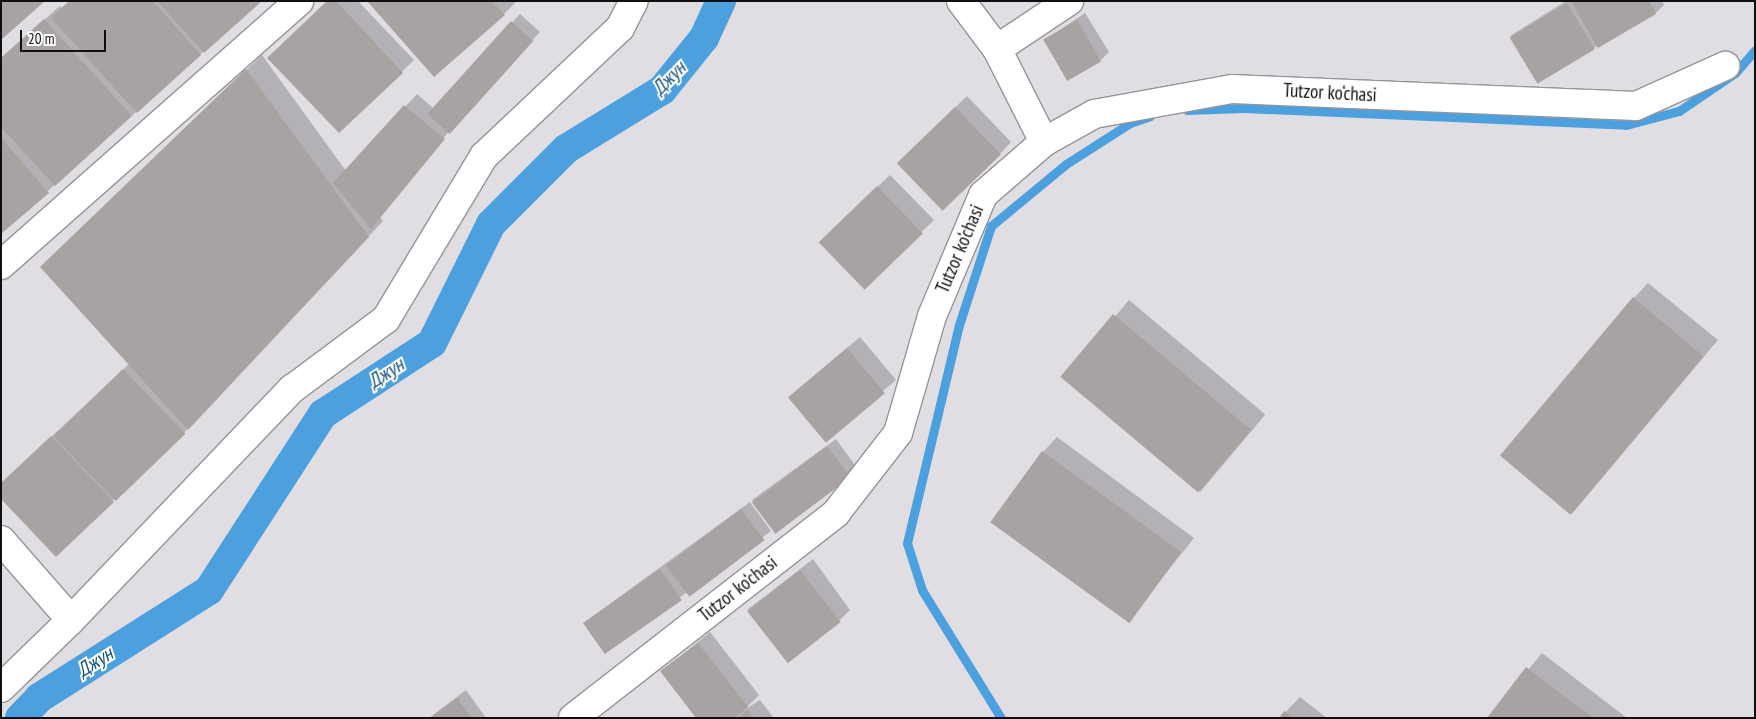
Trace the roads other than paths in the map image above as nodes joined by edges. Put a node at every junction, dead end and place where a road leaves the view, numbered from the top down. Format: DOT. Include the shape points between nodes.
graph roads {
  1 [pos="299,1"];
  2 [pos="634,1"];
  3 [pos="961,1"];
  4 [pos="1069,1"];
  5 [pos="997,49"];
  6 [pos="1725,66"];
  7 [pos="1044,142"];
  8 [pos="1,265"];
  9 [pos="1,540"];
  10 [pos="71,620"];
  11 [pos="1,688"];
  12 [pos="573,718"];
  1 -- 8 [label="street"];
  2 -- 10 [label="street" via="620,28 484,156 386,319 292,389"];
  3 -- 5 [label="street"];
  4 -- 5 [label="street"];
  5 -- 7 [label="street"];
  6 -- 7 [label="street, Tutzor ko‘chasi" via="1636,106 1232,89 1094,114"];
  7 -- 12 [label="street, Tutzor ko‘chasi" via="983,195 932,316 898,433 836,513"];
  9 -- 10 [label="street"];
  10 -- 11 [label="street"];
}
